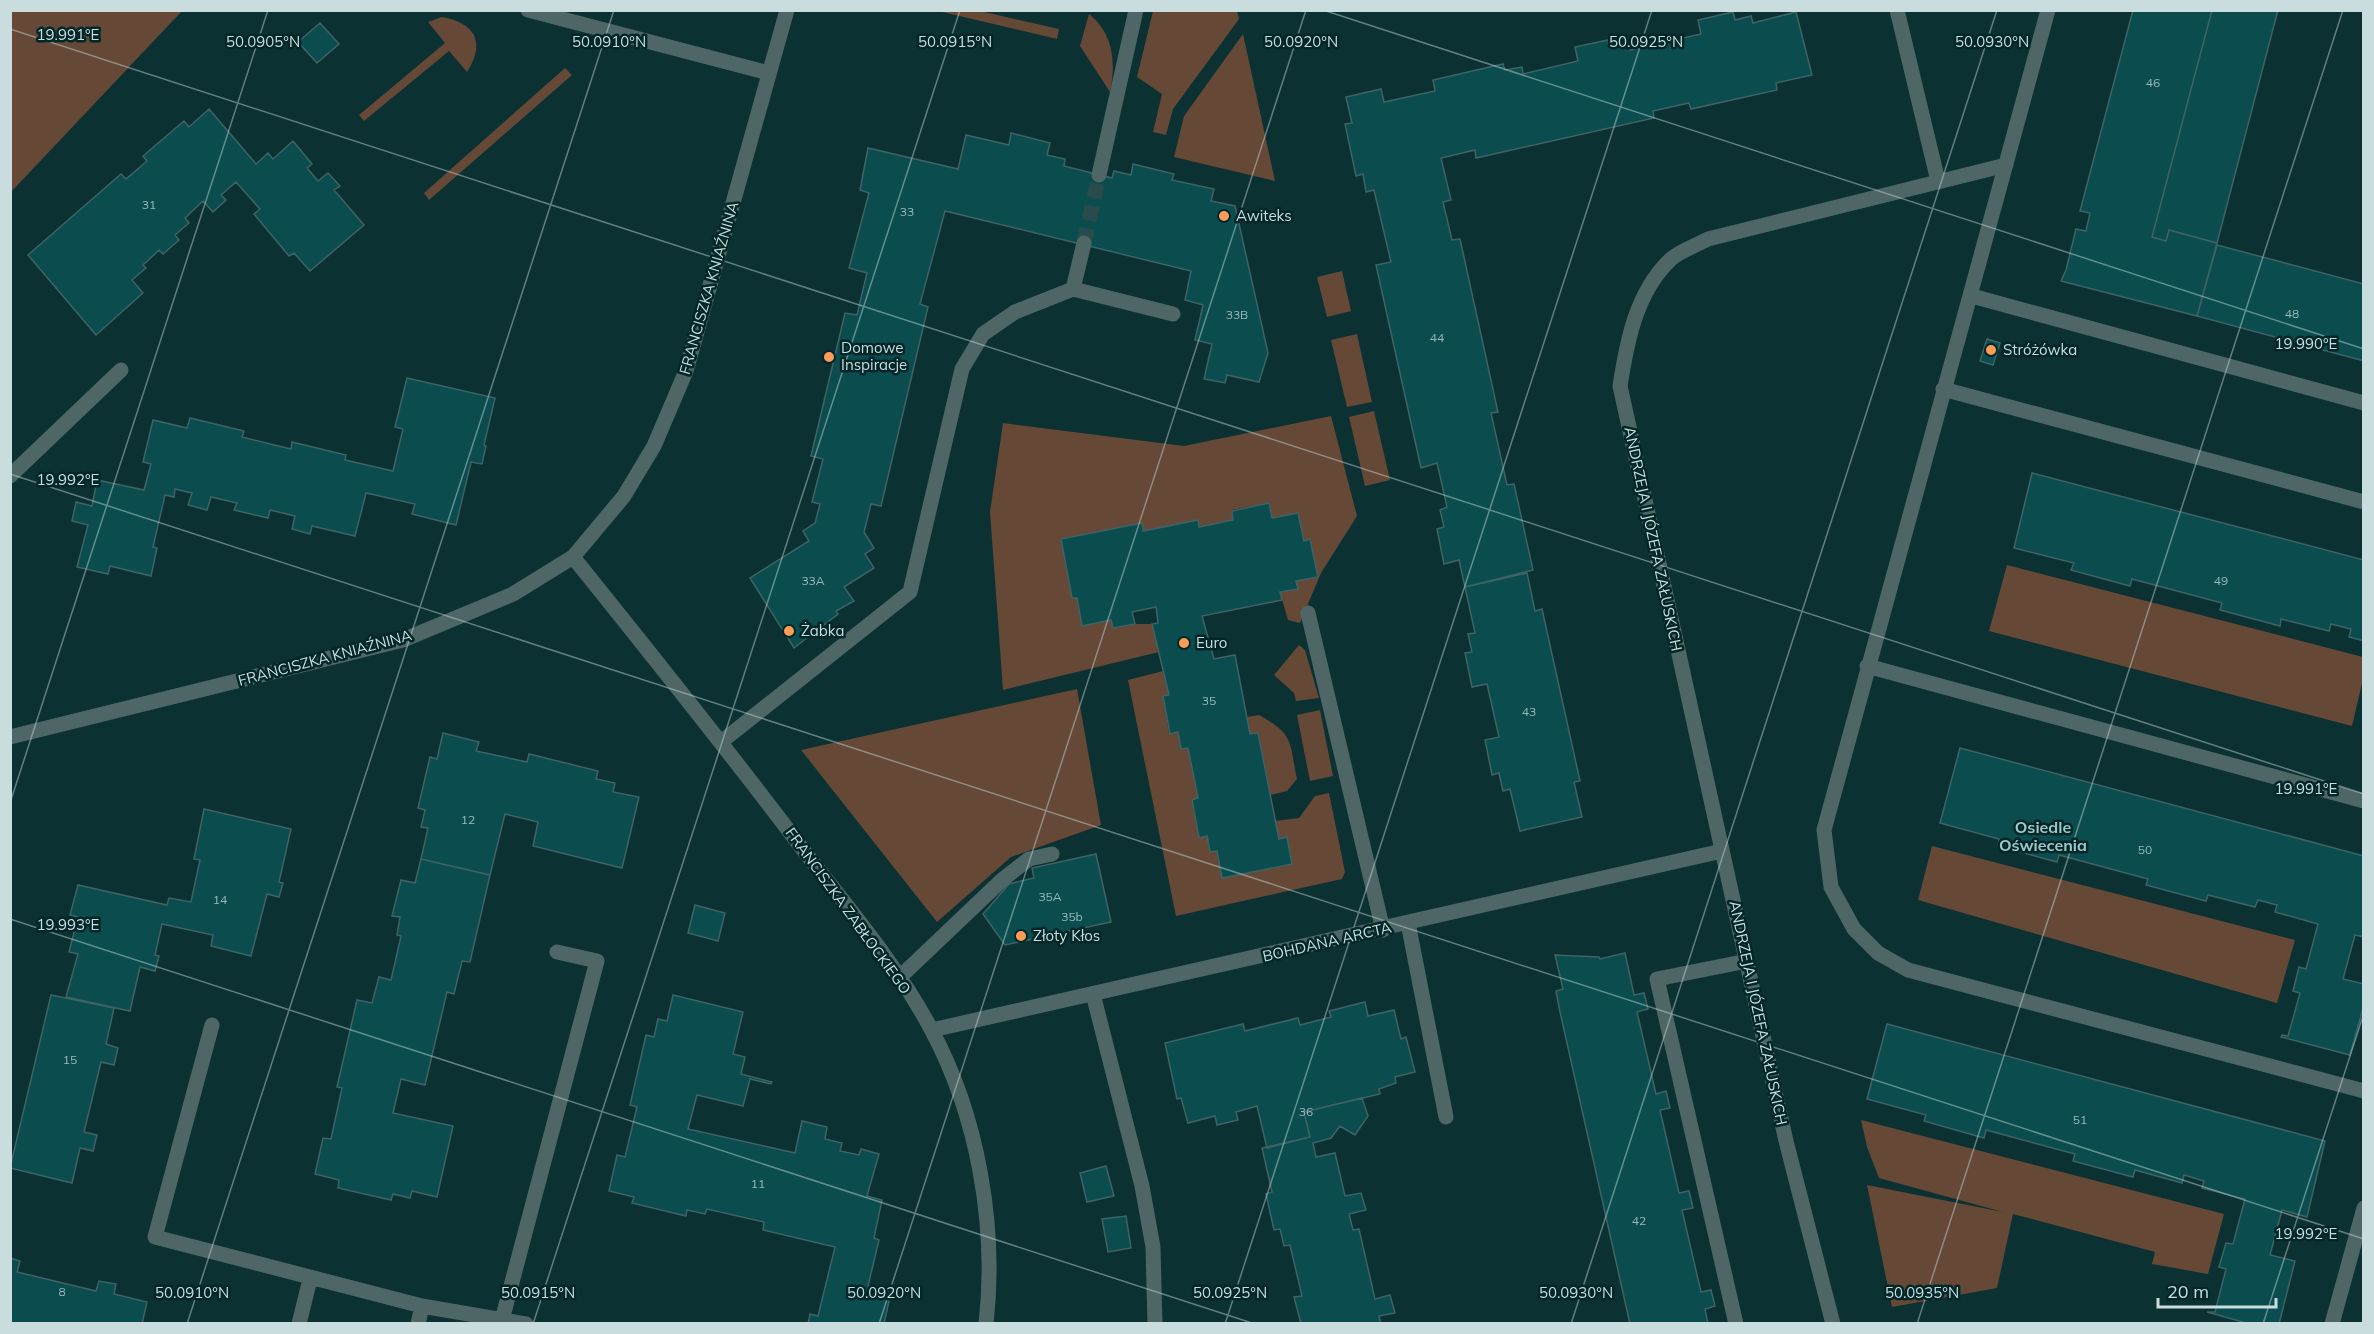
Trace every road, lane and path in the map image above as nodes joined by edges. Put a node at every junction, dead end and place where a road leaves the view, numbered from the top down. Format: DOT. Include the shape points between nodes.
graph roads {
  1 [pos="528,10"];
  2 [pos="787,10"];
  3 [pos="1136,10"];
  4 [pos="1897,10"];
  5 [pos="2048,10"];
  6 [pos="769,73"];
  7 [pos="2006,165"];
  8 [pos="1099,175"];
  9 [pos="1938,181"];
  10 [pos="1084,243"];
  11 [pos="1073,289"];
  12 [pos="1972,296"];
  13 [pos="1173,314"];
  14 [pos="122,370"];
  15 [pos="1943,389"];
  16 [pos="2364,403"];
  17 [pos="10,476"];
  18 [pos="2364,502"];
  19 [pos="573,557"];
  20 [pos="1308,613"];
  21 [pos="1867,666"];
  22 [pos="10,737"];
  23 [pos="722,742"];
  24 [pos="2364,801"];
  25 [pos="1722,851"];
  26 [pos="1052,854"];
  27 [pos="1407,923"];
  28 [pos="1383,930"];
  29 [pos="557,952"];
  30 [pos="1747,961"];
  31 [pos="900,977"];
  32 [pos="1093,994"];
  33 [pos="212,1025"];
  34 [pos="932,1030"];
  35 [pos="2364,1090"];
  36 [pos="1446,1117"];
  37 [pos="2364,1208"];
  38 [pos="310,1279"];
  39 [pos="422,1306"];
  40 [pos="502,1320"];
  41 [pos="299,1323"];
  42 [pos="417,1323"];
  43 [pos="526,1323"];
  44 [pos="986,1323"];
  45 [pos="1155,1323"];
  46 [pos="1736,1323"];
  47 [pos="1833,1323"];
  48 [pos="2332,1323"];
  1 -- 6 [label="street"];
  2 -- 6 [label="street, FRANCISZKA KNIAŹNINA"];
  3 -- 8 [label="street"];
  4 -- 9 [label="street"];
  5 -- 7 [label="street"];
  6 -- 19 [label="street, FRANCISZKA KNIAŹNINA" via="686,371 654,446 630,486"];
  7 -- 9 [label="street, ANDRZEJA I JÓZEFA ZAŁUSKICH"];
  7 -- 12 [label="street"];
  9 -- 25 [label="street, ANDRZEJA I JÓZEFA ZAŁUSKICH" via="1708,239 1672,258 1648,291 1628,333 1620,386"];
  10 -- 11 [label="street"];
  11 -- 13 [label="street"];
  11 -- 23 [label="street" via="1015,312 983,334 962,369 910,592"];
  12 -- 15 [label="street"];
  12 -- 16 [label="street"];
  14 -- 17 [label="street"];
  15 -- 18 [label="street"];
  15 -- 21 [label="street"];
  19 -- 22 [label="street, FRANCISZKA KNIAŹNINA" via="513,594 403,640"];
  19 -- 23 [label="street, FRANCISZKA ZABŁOCKIEGO"];
  20 -- 28 [label="street"];
  21 -- 24 [label="street"];
  21 -- 35 [label="street" via="1824,830 1831,887 1854,929 1878,953 1908,970"];
  23 -- 31 [label="street, FRANCISZKA ZABŁOCKIEGO"];
  25 -- 27 [label="street, BOHDANA ARCTA"];
  25 -- 30 [label="street, ANDRZEJA I JÓZEFA ZAŁUSKICH"];
  26 -- 31 [label="street" via="1029,859 1002,880"];
  27 -- 28 [label="street, BOHDANA ARCTA"];
  27 -- 36 [label="street"];
  28 -- 32 [label="street, BOHDANA ARCTA"];
  29 -- 40 [label="street" via="597,961"];
  30 -- 46 [label="street" via="1657,979"];
  30 -- 47 [label="street, ANDRZEJA I JÓZEFA ZAŁUSKICH" via="1786,1142"];
  31 -- 34 [label="street, FRANCISZKA ZABŁOCKIEGO"];
  32 -- 34 [label="street, BOHDANA ARCTA"];
  32 -- 45 [label="street" via="1153,1247"];
  33 -- 38 [label="street" via="155,1237"];
  34 -- 44 [label="street, FRANCISZKA ZABŁOCKIEGO" via="961,1103 983,1189 990,1277"];
  37 -- 48 [label="street"];
  38 -- 39 [label="street"];
  38 -- 41 [label="street"];
  39 -- 40 [label="street"];
  39 -- 42 [label="street"];
  40 -- 43 [label="street"];
}
